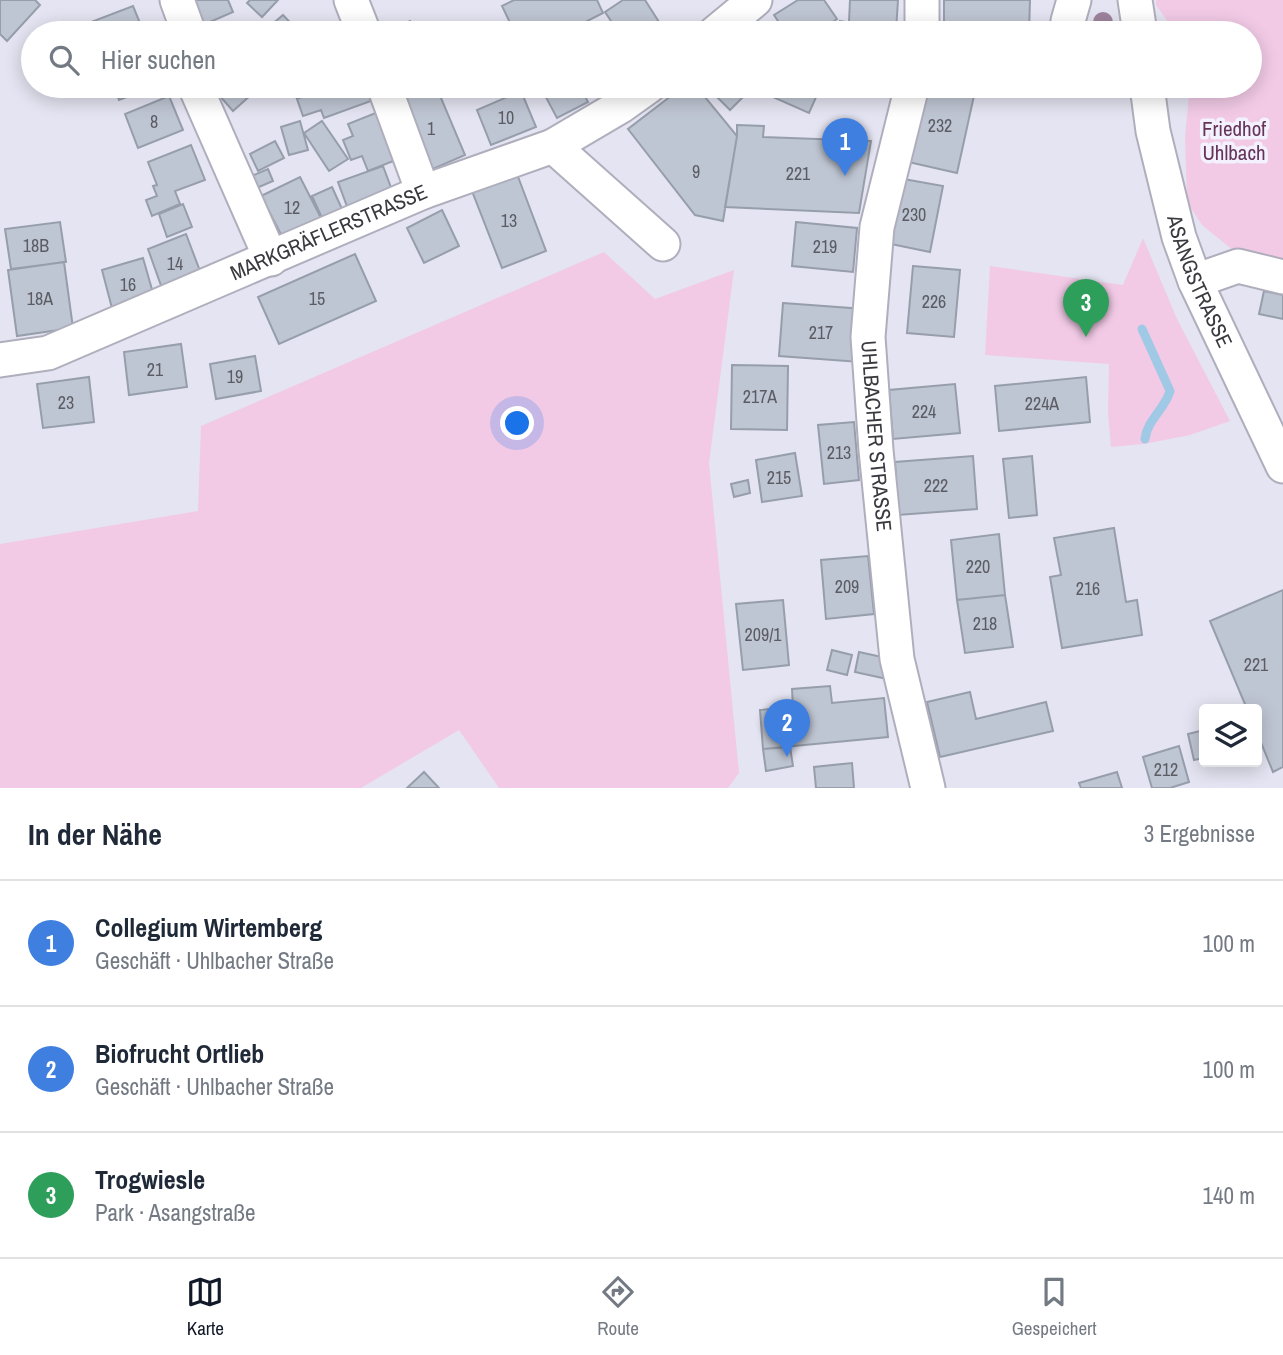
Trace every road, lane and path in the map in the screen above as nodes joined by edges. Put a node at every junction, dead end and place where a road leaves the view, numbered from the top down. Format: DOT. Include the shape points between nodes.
graph roads {
  1 [pos="177,0"];
  2 [pos="351,0"];
  3 [pos="755,0"];
  4 [pos="922,0"];
  5 [pos="1074,0"];
  6 [pos="1135,0"];
  7 [pos="185,21"];
  8 [pos="359,21"];
  9 [pos="730,21"];
  10 [pos="922,21"];
  11 [pos="1068,21"];
  12 [pos="1138,21"];
  13 [pos="200,98"];
  14 [pos="388,98"];
  15 [pos="632,98"];
  16 [pos="909,98"];
  17 [pos="1149,98"];
  18 [pos="553,146"];
  19 [pos="423,192"];
  20 [pos="663,244"];
  21 [pos="271,258"];
  22 [pos="1283,276"];
  23 [pos="1195,281"];
  24 [pos="0,360"];
  25 [pos="1283,466"];
  26 [pos="928,788"];
  1 -- 7 [label="street"];
  2 -- 8 [label="street"];
  3 -- 9 [label="street"];
  4 -- 10 [label="street"];
  5 -- 11 [label="street"];
  6 -- 12 [label="street"];
  13 -- 21 [label="street"];
  14 -- 19 [label="street"];
  15 -- 18 [label="street, MARKGRÄFLERSTRASSE"];
  16 -- 26 [label="street, UHLBACHER STRASSE" via="877,227 867,337 897,659"];
  17 -- 23 [label="street, ASANGSTRASSE" via="1179,237"];
  18 -- 19 [label="street, MARKGRÄFLERSTRASSE"];
  18 -- 20 [label="street"];
  19 -- 21 [label="street, MARKGRÄFLERSTRASSE"];
  21 -- 24 [label="street, MARKGRÄFLERSTRASSE" via="48,353"];
  22 -- 23 [label="street" via="1238,266"];
  23 -- 25 [label="street, ASANGSTRASSE"];
}
